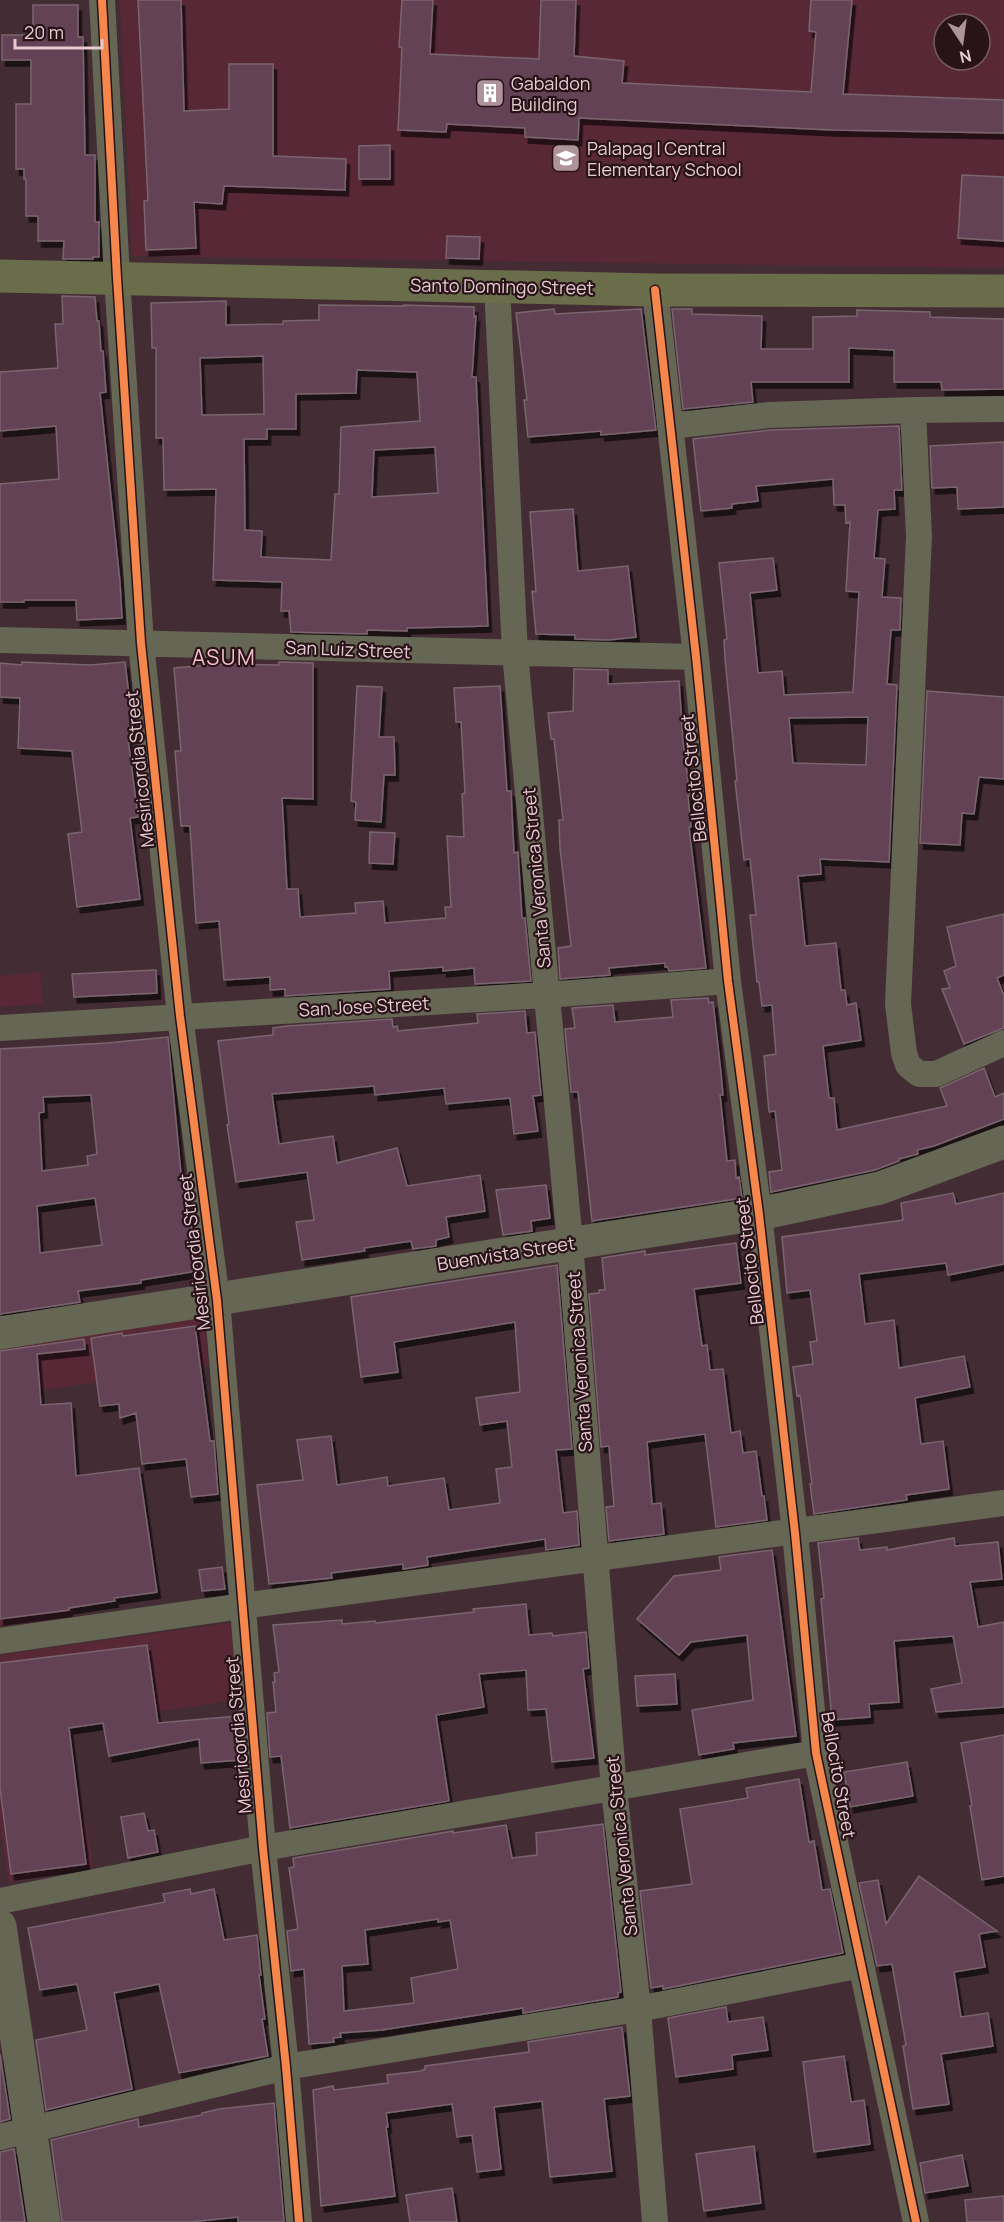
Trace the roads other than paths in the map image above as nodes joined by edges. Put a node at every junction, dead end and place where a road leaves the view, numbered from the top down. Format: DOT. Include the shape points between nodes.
graph roads {
  1 [pos="102,0"];
  2 [pos="0,276"];
  3 [pos="117,278"];
  4 [pos="497,286"];
  5 [pos="655,290"];
  6 [pos="1004,291"];
  7 [pos="1004,409"];
  8 [pos="913,410"];
  9 [pos="670,426"];
  10 [pos="0,640"];
  11 [pos="141,643"];
  12 [pos="515,653"];
  13 [pos="696,657"];
  14 [pos="728,981"];
  15 [pos="546,995"];
  16 [pos="180,1016"];
  17 [pos="0,1028"];
  18 [pos="1004,1043"];
  19 [pos="1004,1142"];
  20 [pos="759,1214"];
  21 [pos="570,1243"];
  22 [pos="217,1300"];
  23 [pos="0,1333"];
  24 [pos="1004,1503"];
  25 [pos="795,1533"];
  26 [pos="594,1559"];
  27 [pos="242,1606"];
  28 [pos="0,1641"];
  29 [pos="816,1753"];
  30 [pos="614,1789"];
  31 [pos="263,1848"];
  32 [pos="0,1901"];
  33 [pos="0,1926"];
  34 [pos="861,1965"];
  35 [pos="638,2009"];
  36 [pos="286,2067"];
  37 [pos="15,2132"];
  38 [pos="44,2222"];
  39 [pos="299,2222"];
  40 [pos="655,2222"];
  41 [pos="916,2222"];
  1 -- 3 [label="street, Mesiricordia Street"];
  2 -- 3 [label="main road, Santo Domingo Street"];
  3 -- 4 [label="main road, Santo Domingo Street"];
  3 -- 11 [label="street, Mesiricordia Street"];
  4 -- 5 [label="main road, Santo Domingo Street"];
  4 -- 12 [label="street, Santa Veronica Street"];
  5 -- 6 [label="main road, Santo Domingo Street"];
  5 -- 9 [label="street, Bellocito Street"];
  7 -- 8 [label="street"];
  8 -- 9 [label="street" via="769,415"];
  8 -- 18 [label="street" via="919,536 898,1004 904,1053 908,1065 919,1074 936,1074"];
  9 -- 13 [label="street, Bellocito Street"];
  10 -- 11 [label="street, San Luiz Street"];
  11 -- 12 [label="street, San Luiz Street"];
  11 -- 16 [label="street, Mesiricordia Street"];
  12 -- 13 [label="street, San Luiz Street"];
  12 -- 15 [label="street, Santa Veronica Street"];
  13 -- 14 [label="street, Bellocito Street"];
  14 -- 15 [label="street, San Jose Street"];
  14 -- 20 [label="street, Bellocito Street"];
  15 -- 16 [label="street, San Jose Street"];
  15 -- 21 [label="street, Santa Veronica Street"];
  16 -- 17 [label="street, San Jose Street"];
  16 -- 22 [label="street, Mesiricordia Street"];
  19 -- 20 [label="street, Buenvista Street" via="880,1188"];
  20 -- 21 [label="street, Buenvista Street"];
  20 -- 25 [label="street, Bellocito Street"];
  21 -- 22 [label="street, Buenvista Street"];
  21 -- 26 [label="street, Santa Veronica Street"];
  22 -- 23 [label="street, Buenvista Street"];
  22 -- 27 [label="street, Mesiricordia Street"];
  24 -- 25 [label="street"];
  25 -- 26 [label="street"];
  25 -- 29 [label="street, Bellocito Street"];
  26 -- 27 [label="street"];
  26 -- 30 [label="street, Santa Veronica Street"];
  27 -- 28 [label="street"];
  27 -- 31 [label="street, Mesiricordia Street"];
  29 -- 30 [label="street"];
  29 -- 34 [label="street, Bellocito Street"];
  30 -- 31 [label="street"];
  30 -- 35 [label="street, Santa Veronica Street"];
  31 -- 32 [label="street"];
  31 -- 36 [label="street, Mesiricordia Street"];
  33 -- 37 [label="street"];
  34 -- 35 [label="street"];
  34 -- 41 [label="street, Bellocito Street"];
  35 -- 36 [label="street"];
  35 -- 40 [label="street, Santa Veronica Street"];
  36 -- 37 [label="street"];
  36 -- 39 [label="street, Mesiricordia Street"];
  37 -- 38 [label="street"];
}
